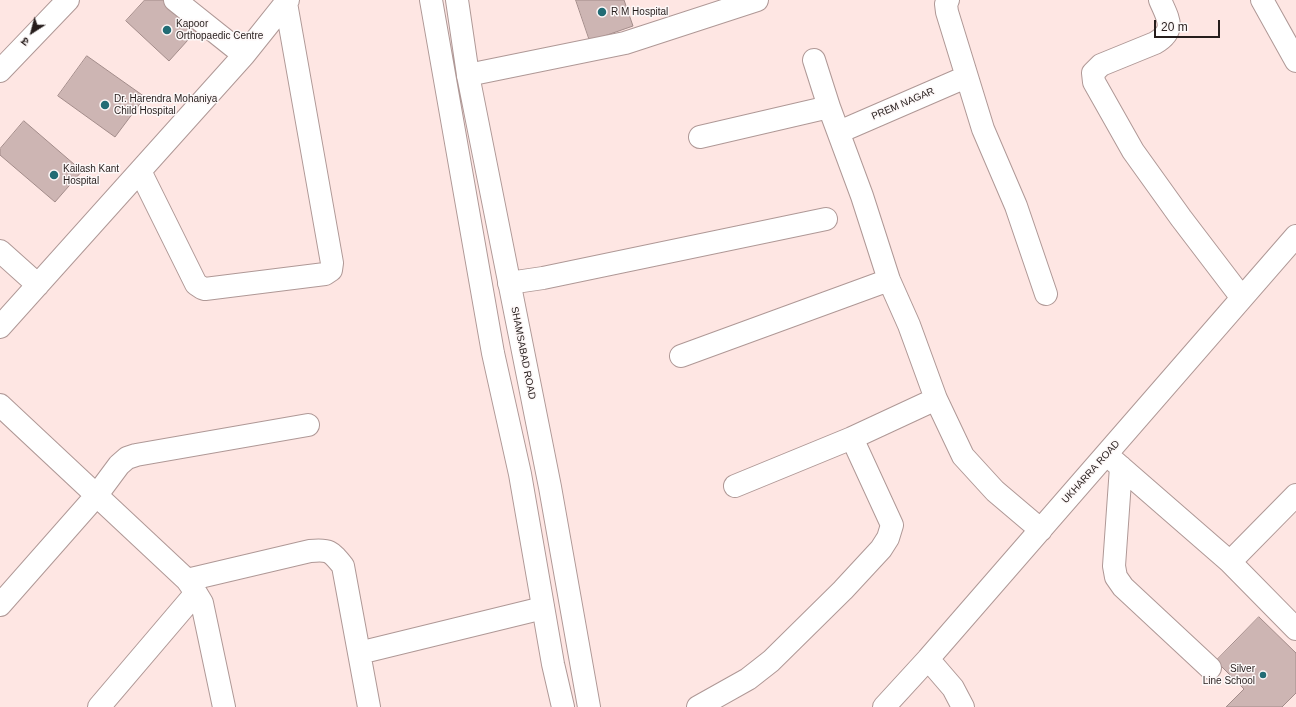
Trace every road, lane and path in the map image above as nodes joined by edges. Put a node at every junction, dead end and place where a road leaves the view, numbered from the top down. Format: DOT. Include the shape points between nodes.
graph roads {
  1 [pos="68,0"];
  2 [pos="175,0"];
  3 [pos="431,0"];
  4 [pos="457,0"];
  5 [pos="758,0"];
  6 [pos="948,0"];
  7 [pos="1160,0"];
  8 [pos="1262,0"];
  9 [pos="287,1"];
  10 [pos="244,55"];
  11 [pos="814,60"];
  12 [pos="1296,61"];
  13 [pos="0,71"];
  14 [pos="468,75"];
  15 [pos="966,76"];
  16 [pos="829,107"];
  17 [pos="839,132"];
  18 [pos="700,137"];
  19 [pos="140,171"];
  20 [pos="826,219"];
  21 [pos="1296,236"];
  22 [pos="0,251"];
  23 [pos="889,280"];
  24 [pos="509,283"];
  25 [pos="38,285"];
  26 [pos="1046,294"];
  27 [pos="1242,298"];
  28 [pos="0,327"];
  29 [pos="680,356"];
  30 [pos="936,398"];
  31 [pos="0,405"];
  32 [pos="308,425"];
  33 [pos="852,438"];
  34 [pos="1114,461"];
  35 [pos="735,486"];
  36 [pos="1296,495"];
  37 [pos="96,496"];
  38 [pos="1041,530"];
  39 [pos="1230,562"];
  40 [pos="191,587"];
  41 [pos="0,605"];
  42 [pos="543,608"];
  43 [pos="1296,629"];
  44 [pos="359,653"];
  45 [pos="928,659"];
  46 [pos="1210,668"];
  47 [pos="99,707"];
  48 [pos="224,707"];
  49 [pos="369,707"];
  50 [pos="563,707"];
  51 [pos="589,707"];
  52 [pos="698,707"];
  53 [pos="884,707"];
  54 [pos="963,707"];
  1 -- 13 [label="street"];
  2 -- 10 [label="street"];
  3 -- 42 [label="street" via="493,353 520,474"];
  4 -- 14 [label="street, SHAMSABAD ROAD"];
  5 -- 14 [label="street" via="625,43"];
  6 -- 15 [label="street" via="947,12"];
  7 -- 27 [label="street" via="1169,24 1165,35 1155,43 1101,65 1092,73 1094,82 1133,151"];
  8 -- 12 [label="street"];
  9 -- 10 [label="street"];
  9 -- 19 [label="street" via="332,263 331,270 325,274 202,288 196,284"];
  10 -- 19 [label="street"];
  11 -- 16 [label="street"];
  14 -- 24 [label="street, SHAMSABAD ROAD"];
  15 -- 17 [label="street, PREM NAGAR"];
  15 -- 26 [label="street" via="982,129 1016,206"];
  16 -- 17 [label="street"];
  16 -- 18 [label="street"];
  17 -- 23 [label="street"];
  19 -- 25 [label="street"];
  20 -- 24 [label="street"];
  21 -- 27 [label="street, UKHARRA ROAD"];
  22 -- 25 [label="street"];
  23 -- 29 [label="street"];
  23 -- 30 [label="street"];
  24 -- 51 [label="street, SHAMSABAD ROAD" via="550,487"];
  25 -- 28 [label="street"];
  27 -- 34 [label="street, UKHARRA ROAD"];
  30 -- 33 [label="street"];
  30 -- 38 [label="street" via="963,456 995,491"];
  31 -- 37 [label="street"];
  32 -- 37 [label="street" via="127,458"];
  33 -- 35 [label="street"];
  33 -- 52 [label="street" via="892,525 888,538 848,584 771,661 748,679"];
  34 -- 38 [label="street, UKHARRA ROAD"];
  34 -- 39 [label="street"];
  34 -- 46 [label="street" via="1116,577 1135,600"];
  36 -- 39 [label="street"];
  37 -- 40 [label="street"];
  37 -- 41 [label="street"];
  38 -- 45 [label="street, UKHARRA ROAD"];
  39 -- 43 [label="street"];
  40 -- 44 [label="street" via="310,551 324,550 334,555 343,566"];
  40 -- 47 [label="street"];
  40 -- 48 [label="street" via="202,603"];
  42 -- 44 [label="street"];
  42 -- 50 [label="street"];
  44 -- 49 [label="street"];
  45 -- 53 [label="street, UKHARRA ROAD"];
  45 -- 54 [label="street" via="953,688"];
}
